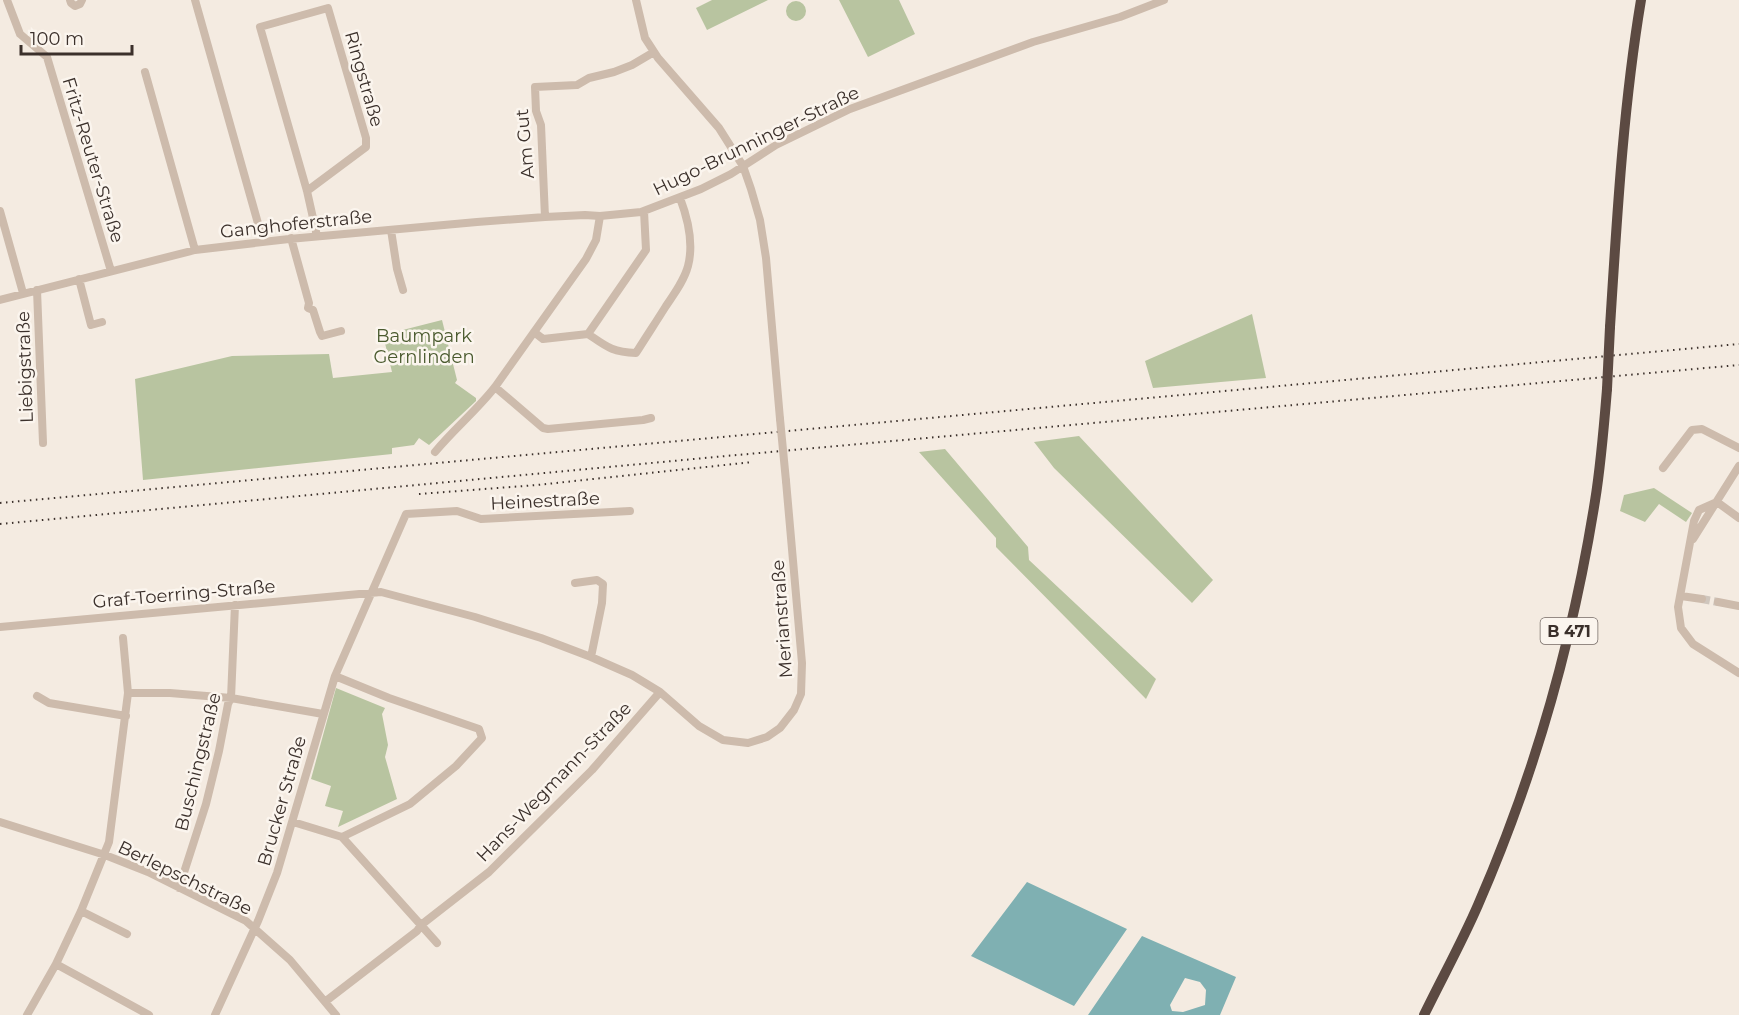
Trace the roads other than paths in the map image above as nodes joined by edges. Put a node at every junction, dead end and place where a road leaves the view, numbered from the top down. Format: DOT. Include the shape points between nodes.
graph roads {
  1 [pos="7,0"];
  2 [pos="70,0"];
  3 [pos="82,0"];
  4 [pos="195,0"];
  5 [pos="636,0"];
  6 [pos="1164,0"];
  7 [pos="1641,0"];
  8 [pos="654,52"];
  9 [pos="145,72"];
  10 [pos="742,166"];
  11 [pos="307,191"];
  12 [pos="681,198"];
  13 [pos="0,211"];
  14 [pos="644,211"];
  15 [pos="600,216"];
  16 [pos="545,217"];
  17 [pos="391,230"];
  18 [pos="318,236"];
  19 [pos="291,238"];
  20 [pos="263,241"];
  21 [pos="195,250"];
  22 [pos="111,271"];
  23 [pos="79,279"];
  24 [pos="37,290"];
  25 [pos="403,290"];
  26 [pos="23,294"];
  27 [pos="0,300"];
  28 [pos="102,322"];
  29 [pos="341,331"];
  30 [pos="534,332"];
  31 [pos="588,334"];
  32 [pos="495,387"];
  33 [pos="651,418"];
  34 [pos="43,443"];
  35 [pos="1739,448"];
  36 [pos="435,452"];
  37 [pos="1739,466"];
  38 [pos="1663,468"];
  39 [pos="1717,502"];
  40 [pos="630,511"];
  41 [pos="1739,518"];
  42 [pos="575,583"];
  43 [pos="370,592"];
  44 [pos="1680,596"];
  45 [pos="1702,599"];
  46 [pos="1718,602"];
  47 [pos="235,605"];
  48 [pos="1739,606"];
  49 [pos="0,627"];
  50 [pos="123,638"];
  51 [pos="591,657"];
  52 [pos="1739,673"];
  53 [pos="335,676"];
  54 [pos="660,692"];
  55 [pos="128,693"];
  56 [pos="37,696"];
  57 [pos="231,698"];
  58 [pos="323,714"];
  59 [pos="126,716"];
  60 [pos="0,822"];
  61 [pos="293,822"];
  62 [pos="342,837"];
  63 [pos="105,855"];
  64 [pos="179,888"];
  65 [pos="81,911"];
  66 [pos="421,925"];
  67 [pos="254,929"];
  68 [pos="127,934"];
  69 [pos="438,943"];
  70 [pos="56,964"];
  71 [pos="326,1001"];
  72 [pos="27,1015"];
  73 [pos="149,1015"];
  74 [pos="215,1015"];
  75 [pos="336,1015"];
  76 [pos="1424,1015"];
  1 -- 22 [label="street, Fritz-Reuter-Straße" via="21,34 47,57"];
  2 -- 3 [label="street" via="75,6"];
  4 -- 20 [label="street"];
  5 -- 8 [label="street, Merianstraße" via="645,38"];
  6 -- 10 [label="street, Hugo-Brunninger-Straße" via="1022,46 850,109"];
  7 -- 76 [label="highway, B 471, bridge" via="1624,118 1607,388 1596,500 1585,560 1545,720 1516,810 1478,906"];
  8 -- 10 [label="street, Merianstraße" via="719,128"];
  8 -- 16 [label="street, Am Gut" via="632,65 577,85 536,87"];
  9 -- 21 [label="street"];
  10 -- 12 [label="street, Hugo-Brunninger-Straße"];
  10 -- 54 [label="street, Merianstraße, bridge" via="760,220 766,258 802,663 801,694 795,710 780,728 767,738 747,743 723,740 699,726"];
  11 -- 11 [label="street, Ringstraße" via="260,27 328,8 366,147"];
  11 -- 18 [label="street, Ringstraße"];
  12 -- 14 [label="street, Hugo-Brunninger-Straße"];
  12 -- 31 [label="street" via="690,237 688,266 681,284 636,353 610,349"];
  13 -- 26 [label="street"];
  14 -- 15 [label="street, Hugo-Brunninger-Straße"];
  14 -- 31 [label="street" via="646,250"];
  15 -- 16 [label="street, Ganghoferstraße"];
  15 -- 30 [label="street" via="592,250"];
  16 -- 17 [label="street, Ganghoferstraße"];
  17 -- 18 [label="street, Ganghoferstraße"];
  17 -- 25 [label="street"];
  18 -- 19 [label="street, Ganghoferstraße"];
  19 -- 20 [label="street, Ganghoferstraße"];
  19 -- 29 [label="street" via="308,308 313,310 322,336"];
  20 -- 21 [label="street, Ganghoferstraße"];
  21 -- 22 [label="street, Ganghoferstraße"];
  22 -- 23 [label="street, Ganghoferstraße"];
  23 -- 24 [label="street, Ganghoferstraße"];
  23 -- 28 [label="street" via="90,325"];
  24 -- 26 [label="street, Ganghoferstraße"];
  24 -- 34 [label="street, Liebigstraße"];
  26 -- 27 [label="street, Ganghoferstraße"];
  30 -- 31 [label="street" via="543,339"];
  30 -- 32 [label="street"];
  32 -- 33 [label="street" via="548,429"];
  32 -- 36 [label="street"];
  35 -- 38 [label="street" via="1702,429 1692,430"];
  37 -- 39 [label="street"];
  39 -- 41 [label="street"];
  39 -- 44 [label="street" via="1690,542"];
  40 -- 43 [label="street, Heinestraße" via="481,519 457,511 406,514"];
  42 -- 51 [label="street" via="597,580 603,584"];
  43 -- 47 [label="street, Graf-Toerring-Straße"];
  43 -- 51 [label="street, Merianstraße" via="475,617"];
  43 -- 53 [label="street, Brucker Straße"];
  44 -- 45 [label="street"];
  44 -- 52 [label="street" via="1681,628 1693,644"];
  46 -- 48 [label="street"];
  47 -- 49 [label="street, Graf-Toerring-Straße"];
  47 -- 57 [label="street, Buschingstraße"];
  50 -- 55 [label="street"];
  51 -- 54 [label="street, Merianstraße"];
  53 -- 58 [label="street, Brucker Straße"];
  53 -- 62 [label="street" via="479,729 482,738 456,766 410,804"];
  54 -- 66 [label="street, Hans-Wegmann-Straße" via="592,770 489,872"];
  55 -- 57 [label="street"];
  55 -- 59 [label="street"];
  56 -- 59 [label="street" via="49,703"];
  57 -- 58 [label="street"];
  57 -- 64 [label="street, Buschingstraße" via="206,804"];
  58 -- 61 [label="street, Brucker Straße"];
  59 -- 63 [label="street"];
  60 -- 63 [label="street, Berlepschstraße"];
  61 -- 62 [label="street"];
  61 -- 67 [label="street, Brucker Straße"];
  62 -- 66 [label="street"];
  63 -- 64 [label="street, Berlepschstraße"];
  63 -- 65 [label="street"];
  64 -- 67 [label="street, Berlepschstraße" via="246,921"];
  65 -- 68 [label="street"];
  65 -- 70 [label="street"];
  66 -- 69 [label="street"];
  66 -- 71 [label="street, Hans-Wegmann-Straße"];
  67 -- 71 [label="street, Berlepschstraße" via="290,960"];
  67 -- 74 [label="street, Brucker Straße"];
  70 -- 72 [label="street"];
  70 -- 73 [label="street"];
  71 -- 75 [label="street, Berlepschstraße"];
}
